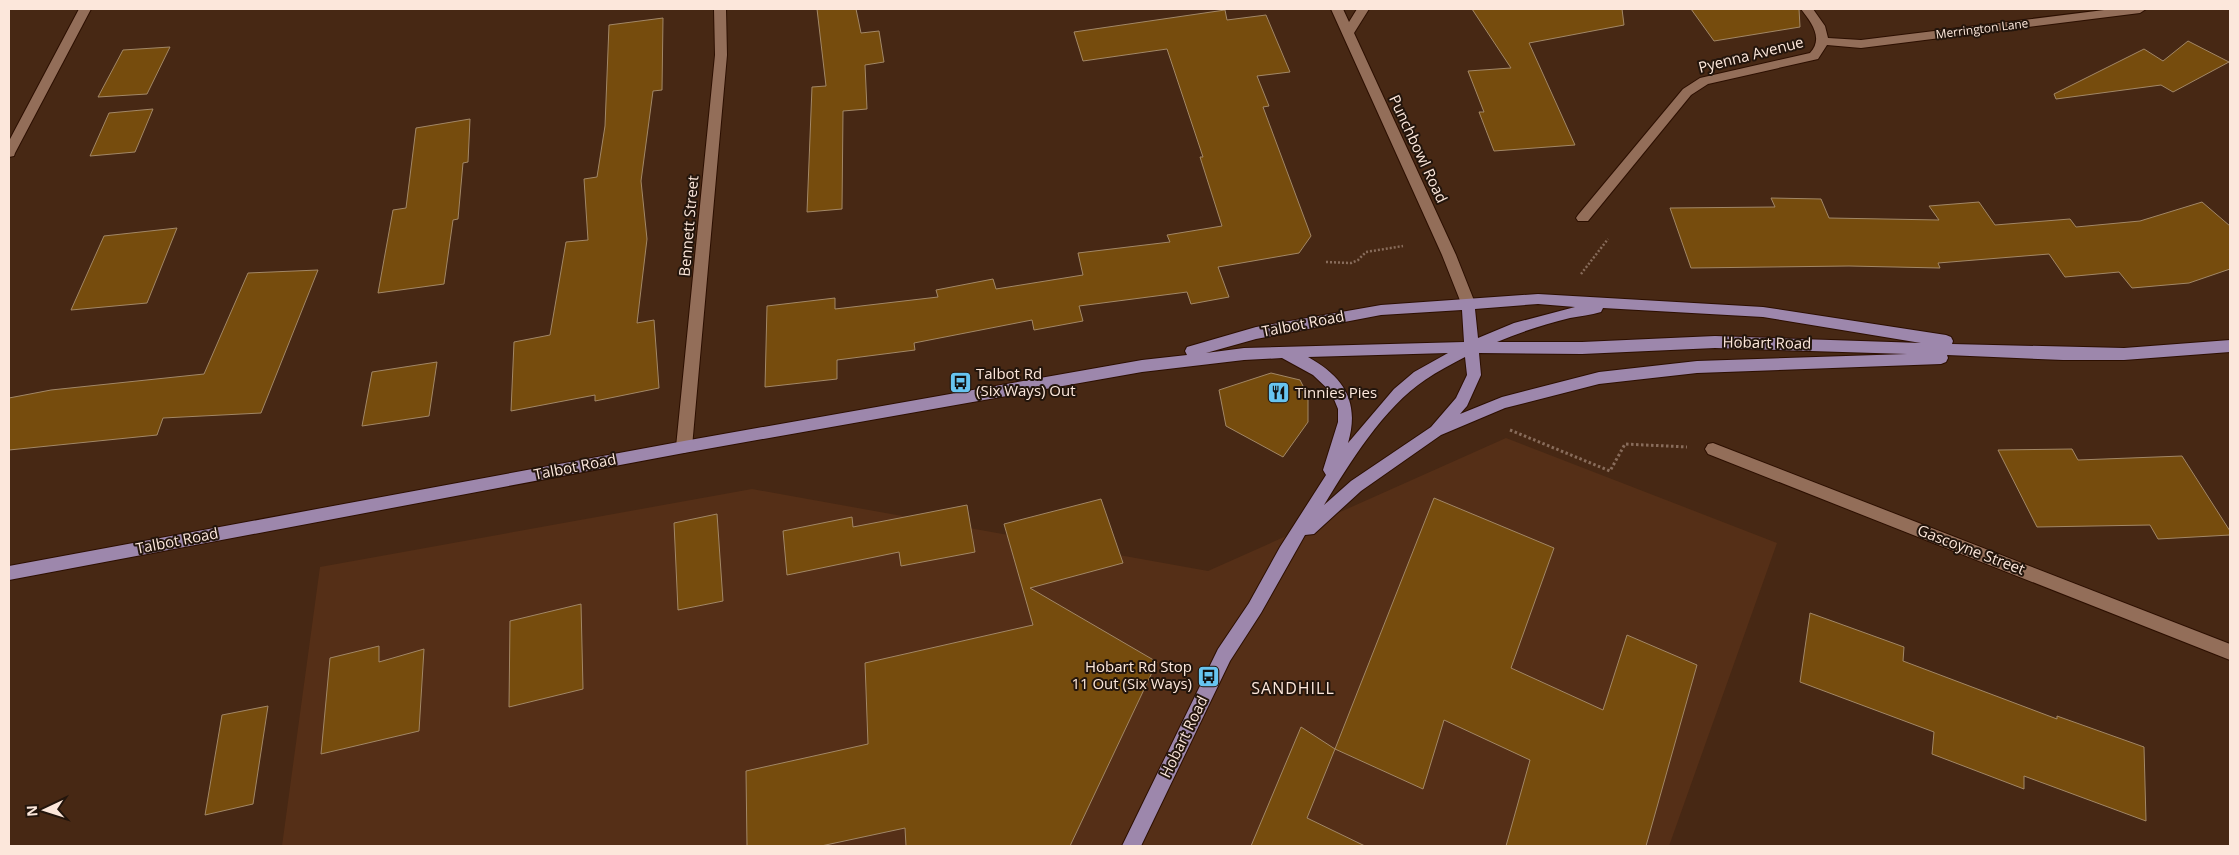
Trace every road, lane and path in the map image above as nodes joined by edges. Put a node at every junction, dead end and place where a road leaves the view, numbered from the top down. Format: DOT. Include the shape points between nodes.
graph roads {
  1 [pos="85,9"];
  2 [pos="720,9"];
  3 [pos="1336,9"];
  4 [pos="1363,9"];
  5 [pos="1807,9"];
  6 [pos="2140,9"];
  7 [pos="1348,33"];
  8 [pos="1824,41"];
  9 [pos="9,152"];
  10 [pos="1583,218"];
  11 [pos="1608,240"];
  12 [pos="1403,246"];
  13 [pos="1326,262"];
  14 [pos="1580,276"];
  15 [pos="1468,303"];
  16 [pos="1626,304"];
  17 [pos="1472,346"];
  18 [pos="2230,346"];
  19 [pos="1284,352"];
  20 [pos="2063,354"];
  21 [pos="1142,366"];
  22 [pos="1507,428"];
  23 [pos="1436,431"];
  24 [pos="684,446"];
  25 [pos="1713,449"];
  26 [pos="1326,490"];
  27 [pos="1286,552"];
  28 [pos="9,573"];
  29 [pos="2230,652"];
  30 [pos="1131,846"];
  1 -- 9 [label="street"];
  2 -- 24 [label="street, Bennett Street" via="721,55"];
  3 -- 7 [label="street, Punchbowl Road"];
  4 -- 7 [label="street"];
  5 -- 8 [label="street, Pyenna Avenue"];
  6 -- 8 [label="street, Merrington Lane" via="1856,44"];
  7 -- 15 [label="street, Punchbowl Road"];
  8 -- 10 [label="street, Pyenna Avenue" via="1814,56 1704,81 1687,92"];
  11 -- 14 [label="path"];
  12 -- 13 [label="path" via="1366,252 1351,263"];
  15 -- 16 [label="main road, Hobart Road" via="1538,299"];
  15 -- 17 [label="main road, Hobart Road"];
  15 -- 21 [label="main road, Talbot Road" via="1382,310 1312,321 1256,333"];
  16 -- 17 [label="main road, Hobart Road" via="1545,320"];
  16 -- 20 [label="main road, Hobart Road" via="1763,312 1963,343"];
  17 -- 19 [label="main road, Talbot Road"];
  17 -- 20 [label="main road, Hobart Road" via="1582,348 1715,342"];
  17 -- 23 [label="main road, Hobart Road" via="1474,375 1470,386 1462,402"];
  17 -- 26 [label="main road, Hobart Road" via="1419,376 1398,393 1346,456"];
  18 -- 20 [label="main road, Hobart Road" via="2124,354"];
  19 -- 21 [label="main road, Talbot Road"];
  19 -- 26 [label="main road" via="1324,374 1336,387 1343,403 1346,420"];
  20 -- 23 [label="main road" via="1653,370 1599,378 1502,402"];
  21 -- 24 [label="main road, Talbot Road"];
  22 -- 25 [label="path" via="1610,471 1625,444"];
  23 -- 27 [label="main road, Hobart Road" via="1356,486"];
  24 -- 28 [label="main road, Talbot Road"];
  25 -- 29 [label="street, Gascoyne Street"];
  26 -- 27 [label="main road, Hobart Road"];
  27 -- 30 [label="main road, Hobart Road" via="1224,655"];
}
